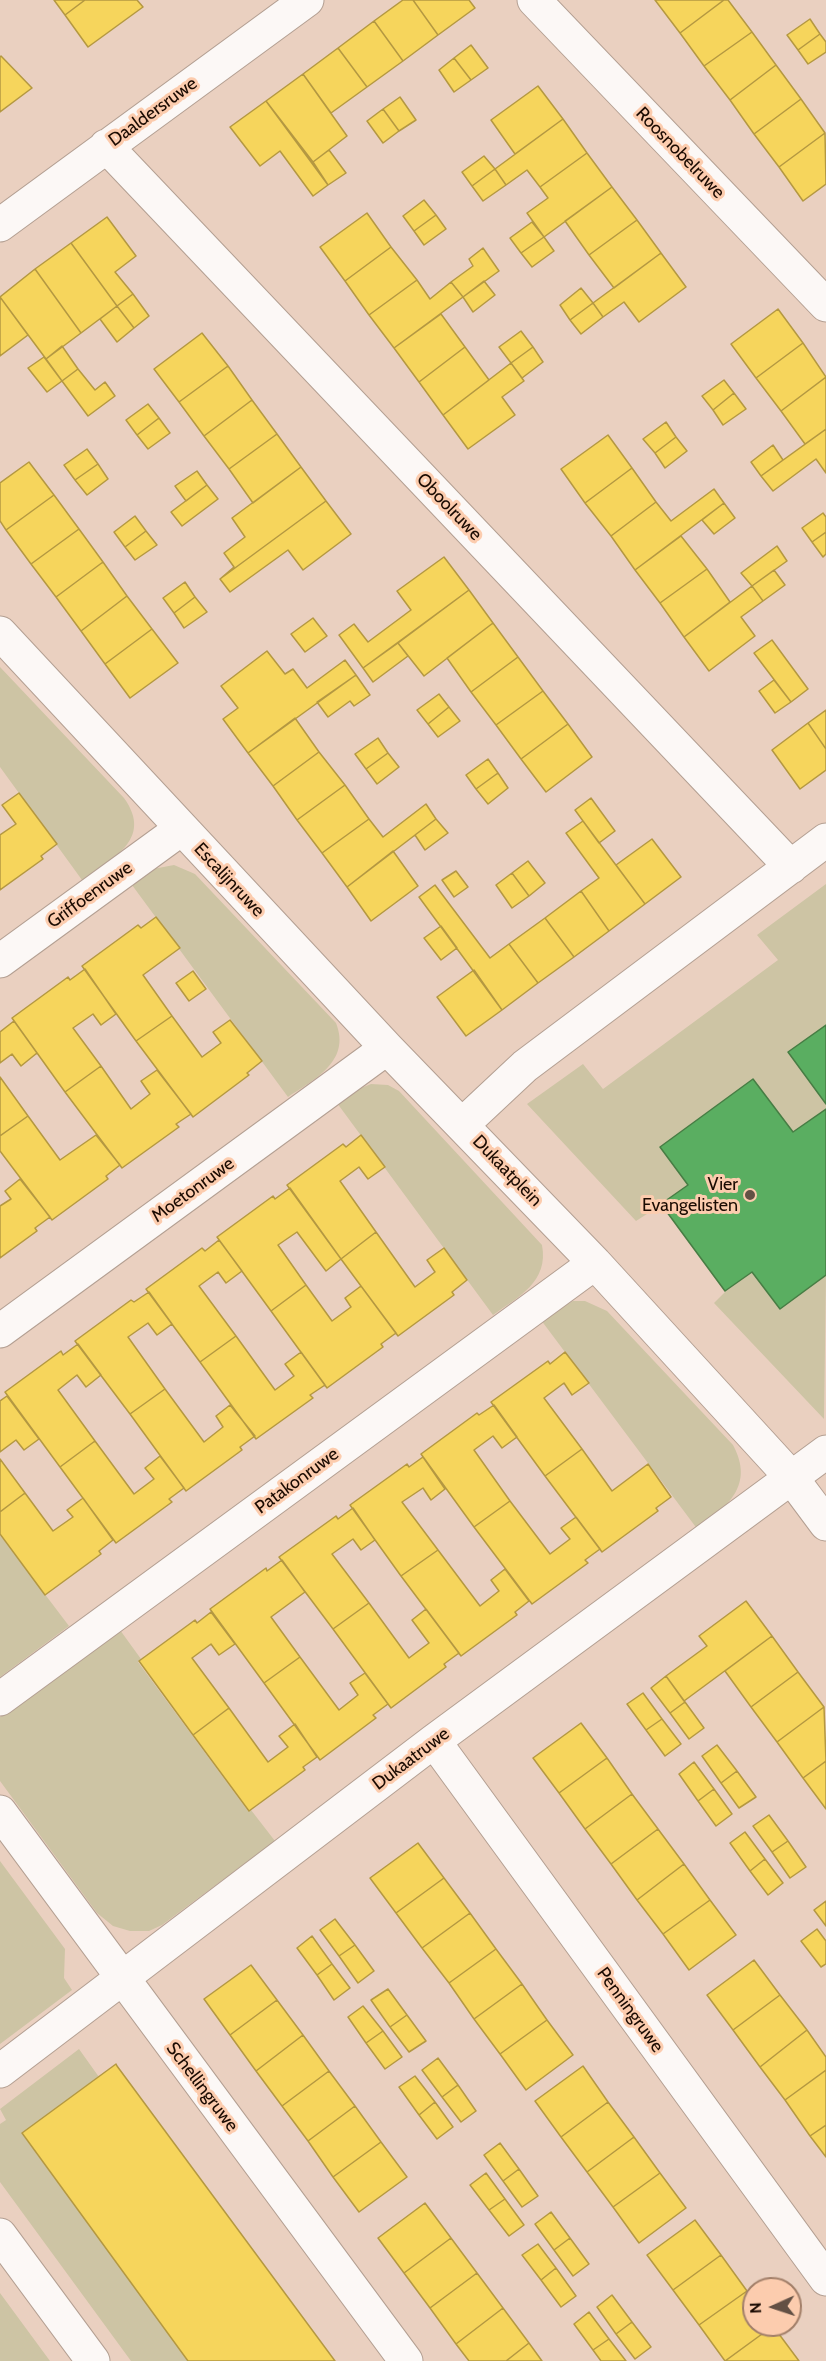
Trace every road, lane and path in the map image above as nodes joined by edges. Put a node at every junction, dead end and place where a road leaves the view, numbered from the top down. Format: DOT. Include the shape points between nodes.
graph roads {
  1 [pos="307,0"];
  2 [pos="534,0"];
  3 [pos="106,146"];
  4 [pos="0,225"];
  5 [pos="826,305"];
  6 [pos="0,633"];
  7 [pos="181,829"];
  8 [pos="826,840"];
  9 [pos="791,867"];
  10 [pos="0,961"];
  11 [pos="387,1048"];
  12 [pos="462,1125"];
  13 [pos="595,1263"];
  14 [pos="0,1331"];
  15 [pos="826,1452"];
  16 [pos="791,1477"];
  17 [pos="826,1524"];
  18 [pos="0,1699"];
  19 [pos="434,1741"];
  20 [pos="0,1812"];
  21 [pos="123,1978"];
  22 [pos="0,2071"];
  23 [pos="0,2235"];
  24 [pos="826,2279"];
  25 [pos="93,2361"];
  26 [pos="406,2361"];
  1 -- 3 [label="street, Daaldersruwe"];
  2 -- 5 [label="street, Roosnobelruwe"];
  3 -- 4 [label="street, Daaldersruwe"];
  3 -- 9 [label="street, Oboolruwe"];
  6 -- 7 [label="street, Escalijnruwe"];
  7 -- 10 [label="street, Griffoenruwe"];
  7 -- 11 [label="street, Escalijnruwe"];
  8 -- 9 [label="street, Dukaatplein"];
  9 -- 12 [label="street, Dukaatplein" via="525,1066"];
  11 -- 12 [label="street, Escalijnruwe"];
  11 -- 14 [label="street, Moetonruwe"];
  12 -- 13 [label="street, Dukaatplein"];
  13 -- 16 [label="street, Dukaatplein"];
  13 -- 18 [label="street, Patakonruwe"];
  15 -- 16 [label="street, Dukaatruwe"];
  16 -- 17 [label="street, Dukaatplein"];
  16 -- 19 [label="street, Dukaatruwe"];
  19 -- 21 [label="street, Dukaatruwe"];
  19 -- 24 [label="street, Penningruwe"];
  20 -- 21 [label="street, Schellingruwe"];
  21 -- 22 [label="street, Dukaatruwe"];
  21 -- 26 [label="street, Schellingruwe"];
  23 -- 25 [label="street"];
}
